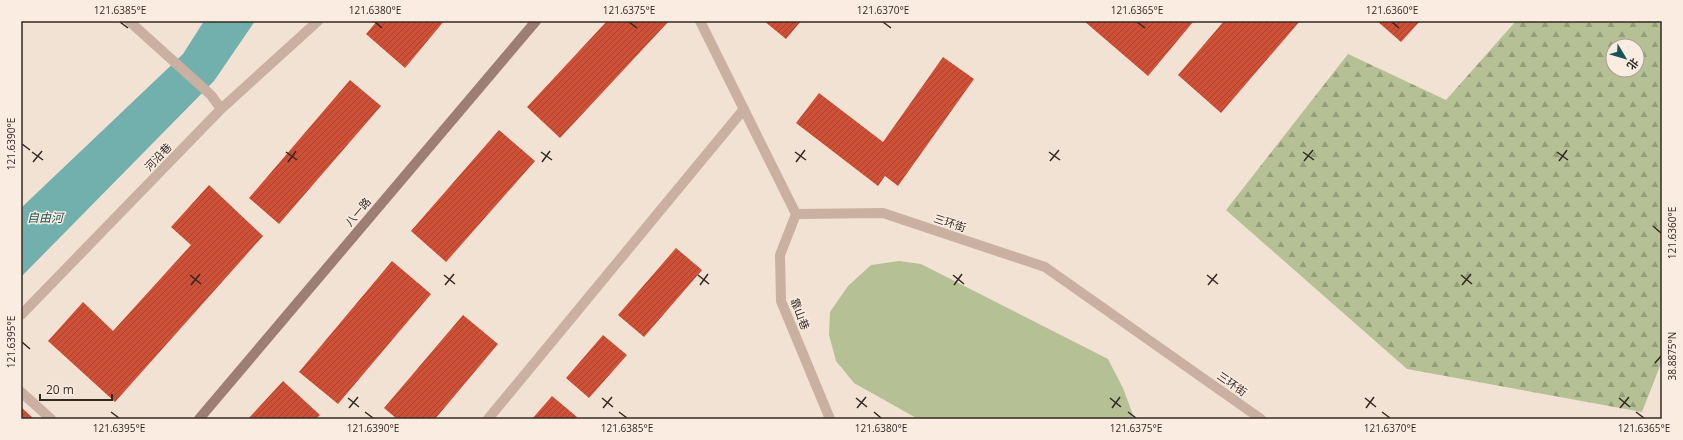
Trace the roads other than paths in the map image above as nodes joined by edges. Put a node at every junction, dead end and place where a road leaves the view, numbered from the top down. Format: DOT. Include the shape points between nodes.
graph roads {
  1 [pos="129,21"];
  2 [pos="318,21"];
  3 [pos="536,21"];
  4 [pos="700,21"];
  5 [pos="221,109"];
  6 [pos="744,109"];
  7 [pos="796,214"];
  8 [pos="21,315"];
  9 [pos="21,392"];
  10 [pos="51,419"];
  11 [pos="199,419"];
  12 [pos="488,419"];
  13 [pos="830,419"];
  14 [pos="1261,419"];
  1 -- 5 [label="street" via="211,95"];
  2 -- 5 [label="street, 河沿巷"];
  3 -- 11 [label="main road, 八一路"];
  4 -- 6 [label="street"];
  5 -- 8 [label="street, 河沿巷"];
  6 -- 7 [label="street"];
  6 -- 12 [label="street"];
  7 -- 13 [label="street, 靠山巷" via="780,255 780,301"];
  7 -- 14 [label="street, 三环街" via="883,214 1045,267"];
  9 -- 10 [label="street"];
}
